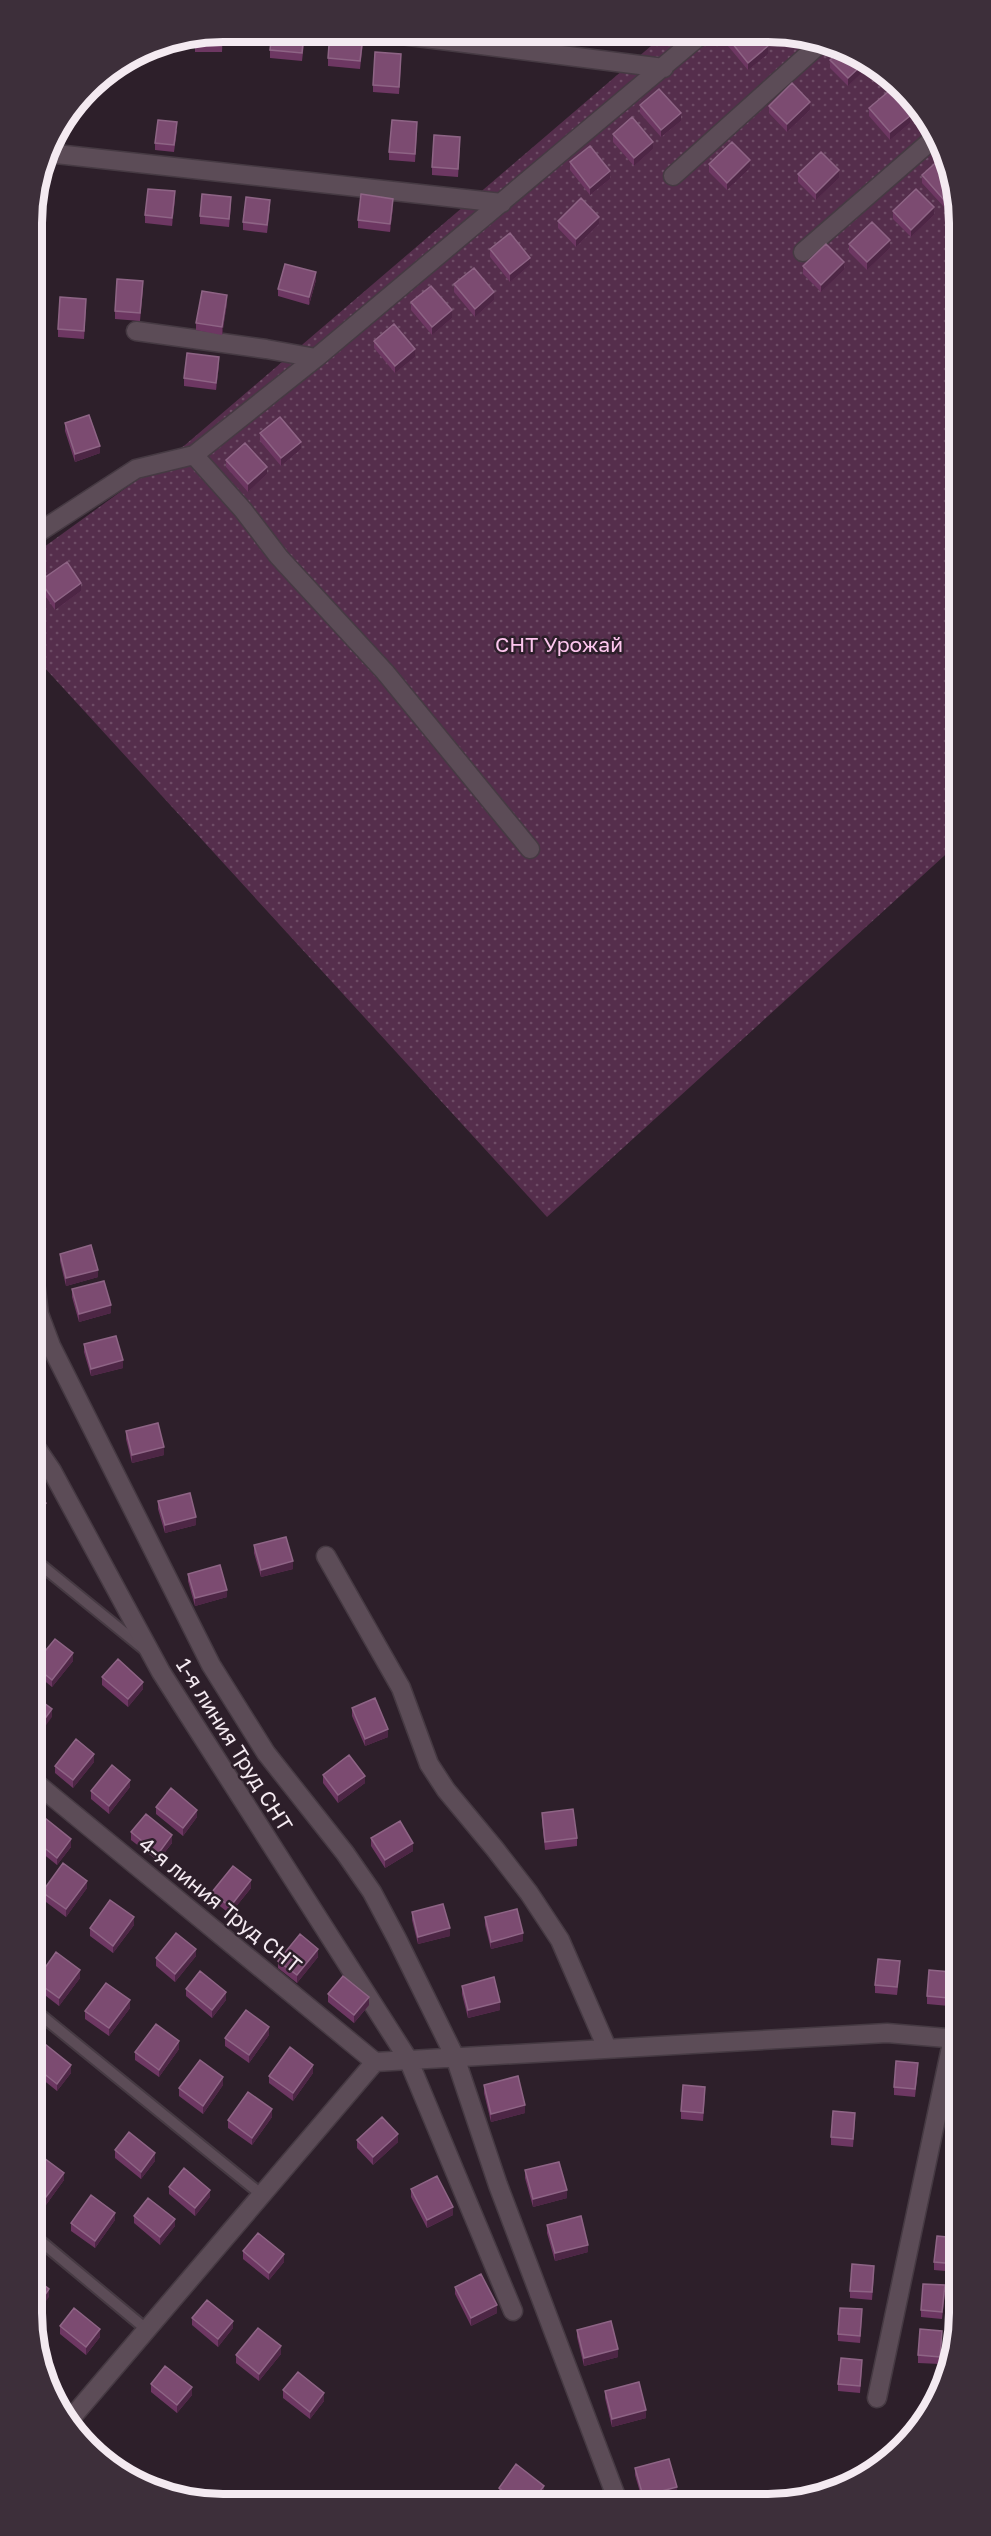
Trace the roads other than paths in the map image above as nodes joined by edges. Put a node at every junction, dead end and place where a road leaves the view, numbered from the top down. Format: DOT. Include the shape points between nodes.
graph roads {
  1 [pos="457,42"];
  2 [pos="693,42"];
  3 [pos="815,49"];
  4 [pos="664,68"];
  5 [pos="929,142"];
  6 [pos="56,154"];
  7 [pos="673,176"];
  8 [pos="502,203"];
  9 [pos="803,252"];
  10 [pos="136,332"];
  11 [pos="316,358"];
  12 [pos="194,455"];
  13 [pos="42,530"];
  14 [pos="530,849"];
  15 [pos="42,1322"];
  16 [pos="42,1456"];
  17 [pos="326,1556"];
  18 [pos="42,1567"];
  19 [pos="152,1655"];
  20 [pos="42,1788"];
  21 [pos="42,2016"];
  22 [pos="949,2038"];
  23 [pos="607,2048"];
  24 [pos="455,2057"];
  25 [pos="408,2059"];
  26 [pos="375,2062"];
  27 [pos="949,2071"];
  28 [pos="262,2195"];
  29 [pos="42,2242"];
  30 [pos="513,2311"];
  31 [pos="146,2329"];
  32 [pos="877,2398"];
  33 [pos="74,2415"];
  34 [pos="615,2494"];
  1 -- 4 [label="street"];
  2 -- 4 [label="street"];
  3 -- 7 [label="street"];
  4 -- 8 [label="street"];
  5 -- 9 [label="street"];
  6 -- 8 [label="street"];
  8 -- 11 [label="street"];
  10 -- 11 [label="street"];
  11 -- 12 [label="street"];
  12 -- 13 [label="street" via="136,469"];
  12 -- 14 [label="street" via="279,557 385,672"];
  15 -- 24 [label="street" via="211,1665 266,1753 372,1892"];
  16 -- 19 [label="street, 1-я линия Труд СНТ"];
  17 -- 23 [label="street" via="401,1688 429,1764 502,1857 560,1940"];
  18 -- 19 [label="lane"];
  19 -- 25 [label="street, 1-я линия Труд СНТ"];
  20 -- 26 [label="street, 4-я линия Труд СНТ"];
  21 -- 28 [label="lane"];
  22 -- 23 [label="street" via="887,2033"];
  23 -- 24 [label="street"];
  24 -- 25 [label="street"];
  24 -- 34 [label="street" via="498,2185"];
  25 -- 26 [label="street"];
  25 -- 30 [label="street, 1-я линия Труд СНТ"];
  26 -- 28 [label="street"];
  27 -- 32 [label="street"];
  28 -- 31 [label="street"];
  29 -- 31 [label="lane"];
  31 -- 33 [label="street"];
}
